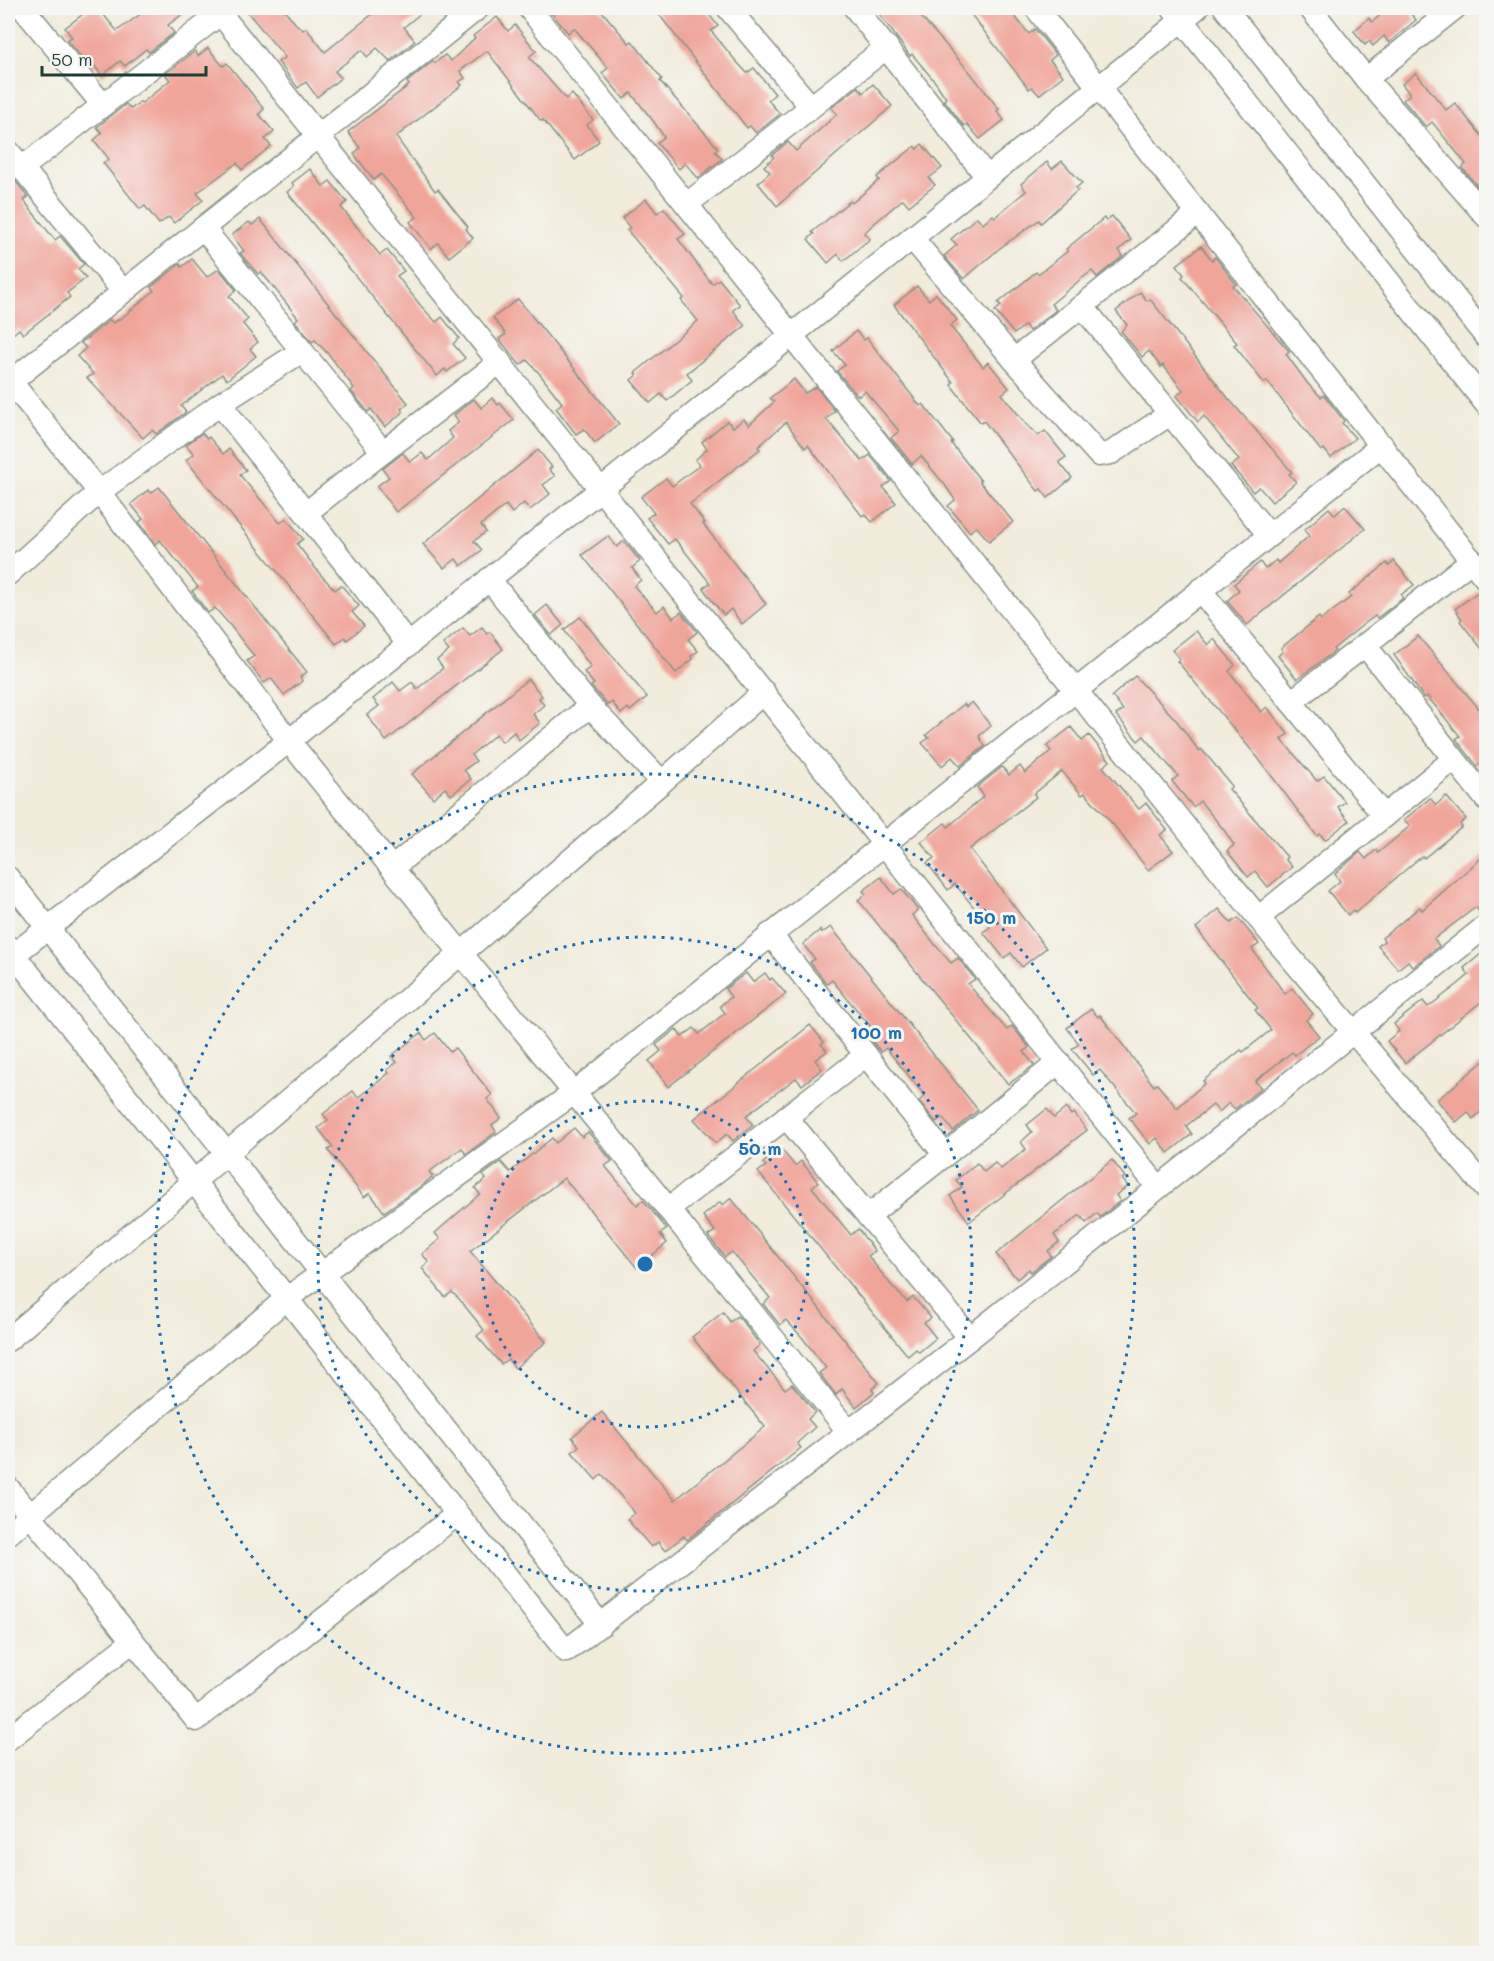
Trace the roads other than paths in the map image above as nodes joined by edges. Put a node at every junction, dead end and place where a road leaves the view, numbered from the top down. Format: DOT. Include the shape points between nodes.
graph roads {
  1 [pos="23,8"];
  2 [pos="478,8"];
  3 [pos="529,8"];
  4 [pos="728,8"];
  5 [pos="855,8"];
  6 [pos="1036,8"];
  7 [pos="1225,8"];
  8 [pos="1310,8"];
  9 [pos="1455,8"];
  10 [pos="219,10"];
  11 [pos="1184,12"];
  12 [pos="887,47"];
  13 [pos="1366,79"];
  14 [pos="1099,87"];
  15 [pos="103,105"];
  16 [pos="811,107"];
  17 [pos="319,135"];
  18 [pos="15,159"];
  19 [pos="987,177"];
  20 [pos="687,204"];
  21 [pos="1198,213"];
  22 [pos="1486,216"];
  23 [pos="203,228"];
  24 [pos="912,238"];
  25 [pos="122,290"];
  26 [pos="1082,306"];
  27 [pos="792,335"];
  28 [pos="1486,337"];
  29 [pos="302,351"];
  30 [pos="1014,360"];
  31 [pos="500,362"];
  32 [pos="8,381"];
  33 [pos="220,404"];
  34 [pos="1486,404"];
  35 [pos="1170,414"];
  36 [pos="1382,445"];
  37 [pos="383,452"];
  38 [pos="601,489"];
  39 [pos="99,492"];
  40 [pos="306,513"];
  41 [pos="1269,535"];
  42 [pos="1472,560"];
  43 [pos="8,574"];
  44 [pos="489,579"];
  45 [pos="1486,579"];
  46 [pos="1200,590"];
  47 [pos="409,645"];
  48 [pos="1365,645"];
  49 [pos="1075,689"];
  50 [pos="764,692"];
  51 [pos="1291,702"];
  52 [pos="590,706"];
  53 [pos="290,741"];
  54 [pos="1454,759"];
  55 [pos="662,782"];
  56 [pos="1486,799"];
  57 [pos="1384,816"];
  58 [pos="884,842"];
  59 [pos="392,868"];
  60 [pos="8,878"];
  61 [pos="1258,918"];
  62 [pos="1486,926"];
  63 [pos="47,928"];
  64 [pos="770,934"];
  65 [pos="9,954"];
  66 [pos="462,954"];
  67 [pos="1353,1033"];
  68 [pos="866,1055"];
  69 [pos="1059,1062"];
  70 [pos="574,1093"];
  71 [pos="786,1117"];
  72 [pos="226,1154"];
  73 [pos="945,1155"];
  74 [pos="194,1182"];
  75 [pos="1158,1187"];
  76 [pos="1486,1189"];
  77 [pos="668,1209"];
  78 [pos="868,1216"];
  79 [pos="322,1274"];
  80 [pos="286,1299"];
  81 [pos="970,1338"];
  82 [pos="8,1340"];
  83 [pos="849,1432"];
  84 [pos="8,1488"];
  85 [pos="28,1515"];
  86 [pos="456,1515"];
  87 [pos="8,1534"];
  88 [pos="601,1625"];
  89 [pos="133,1641"];
  90 [pos="8,1739"];
  1 -- 15 [label="street"];
  2 -- 17 [label="street"];
  3 -- 20 [label="street"];
  4 -- 16 [label="street"];
  5 -- 12 [label="street"];
  6 -- 14 [label="street"];
  7 -- 28 [label="street"];
  8 -- 13 [label="street"];
  9 -- 13 [label="street"];
  10 -- 15 [label="street"];
  10 -- 17 [label="street"];
  11 -- 14 [label="street"];
  11 -- 34 [label="street"];
  12 -- 16 [label="street"];
  12 -- 19 [label="street"];
  13 -- 22 [label="street"];
  14 -- 19 [label="street"];
  14 -- 21 [label="street"];
  15 -- 18 [label="street"];
  16 -- 20 [label="street"];
  17 -- 23 [label="street"];
  17 -- 31 [label="street"];
  18 -- 25 [label="street"];
  19 -- 24 [label="street"];
  20 -- 27 [label="street"];
  21 -- 26 [label="street"];
  21 -- 36 [label="street"];
  23 -- 25 [label="street"];
  23 -- 29 [label="street"];
  24 -- 27 [label="street"];
  24 -- 30 [label="street"];
  25 -- 32 [label="street"];
  26 -- 30 [label="street"];
  26 -- 35 [label="street"];
  27 -- 38 [label="street"];
  27 -- 49 [label="street"];
  29 -- 33 [label="street"];
  29 -- 37 [label="street"];
  30 -- 35 [label="street" via="1099,455 1111,453"];
  31 -- 37 [label="street"];
  31 -- 38 [label="street"];
  32 -- 39 [label="street"];
  33 -- 39 [label="street"];
  33 -- 40 [label="street"];
  35 -- 41 [label="street"];
  36 -- 41 [label="street"];
  36 -- 42 [label="street"];
  37 -- 40 [label="street"];
  38 -- 44 [label="street"];
  38 -- 50 [label="street"];
  39 -- 43 [label="street"];
  39 -- 53 [label="street"];
  40 -- 47 [label="street"];
  41 -- 46 [label="street"];
  42 -- 45 [label="street"];
  42 -- 48 [label="street"];
  44 -- 47 [label="street"];
  44 -- 52 [label="street"];
  46 -- 49 [label="street"];
  46 -- 51 [label="street"];
  47 -- 53 [label="street"];
  48 -- 51 [label="street"];
  48 -- 54 [label="street"];
  49 -- 58 [label="street"];
  49 -- 61 [label="street"];
  50 -- 55 [label="street"];
  50 -- 58 [label="street"];
  51 -- 57 [label="street"];
  52 -- 55 [label="street"];
  52 -- 59 [label="street"];
  53 -- 59 [label="street"];
  53 -- 63 [label="street"];
  54 -- 56 [label="street"];
  54 -- 57 [label="street"];
  55 -- 66 [label="street"];
  57 -- 61 [label="street"];
  58 -- 64 [label="street"];
  58 -- 69 [label="street"];
  59 -- 66 [label="street"];
  60 -- 63 [label="street"];
  61 -- 67 [label="street"];
  62 -- 67 [label="street"];
  63 -- 65 [label="street"];
  63 -- 72 [label="street"];
  64 -- 68 [label="street"];
  64 -- 70 [label="street"];
  65 -- 74 [label="street"];
  66 -- 70 [label="street"];
  66 -- 72 [label="street"];
  67 -- 75 [label="street"];
  67 -- 76 [label="street"];
  68 -- 71 [label="street"];
  68 -- 73 [label="street"];
  69 -- 73 [label="street"];
  69 -- 75 [label="street"];
  70 -- 77 [label="street"];
  70 -- 79 [label="street"];
  71 -- 77 [label="street"];
  71 -- 78 [label="street"];
  72 -- 74 [label="street"];
  72 -- 79 [label="street"];
  73 -- 78 [label="street"];
  74 -- 80 [label="street"];
  74 -- 82 [label="street"];
  75 -- 81 [label="street"];
  77 -- 83 [label="street"];
  78 -- 81 [label="street"];
  79 -- 80 [label="street"];
  79 -- 88 [label="street"];
  80 -- 85 [label="street"];
  80 -- 86 [label="street"];
  81 -- 83 [label="street"];
  83 -- 88 [label="street"];
  84 -- 85 [label="street"];
  85 -- 87 [label="street"];
  85 -- 89 [label="street"];
  86 -- 88 [label="street" via="567,1651"];
  86 -- 89 [label="street" via="196,1720"];
  89 -- 90 [label="street"];
}
